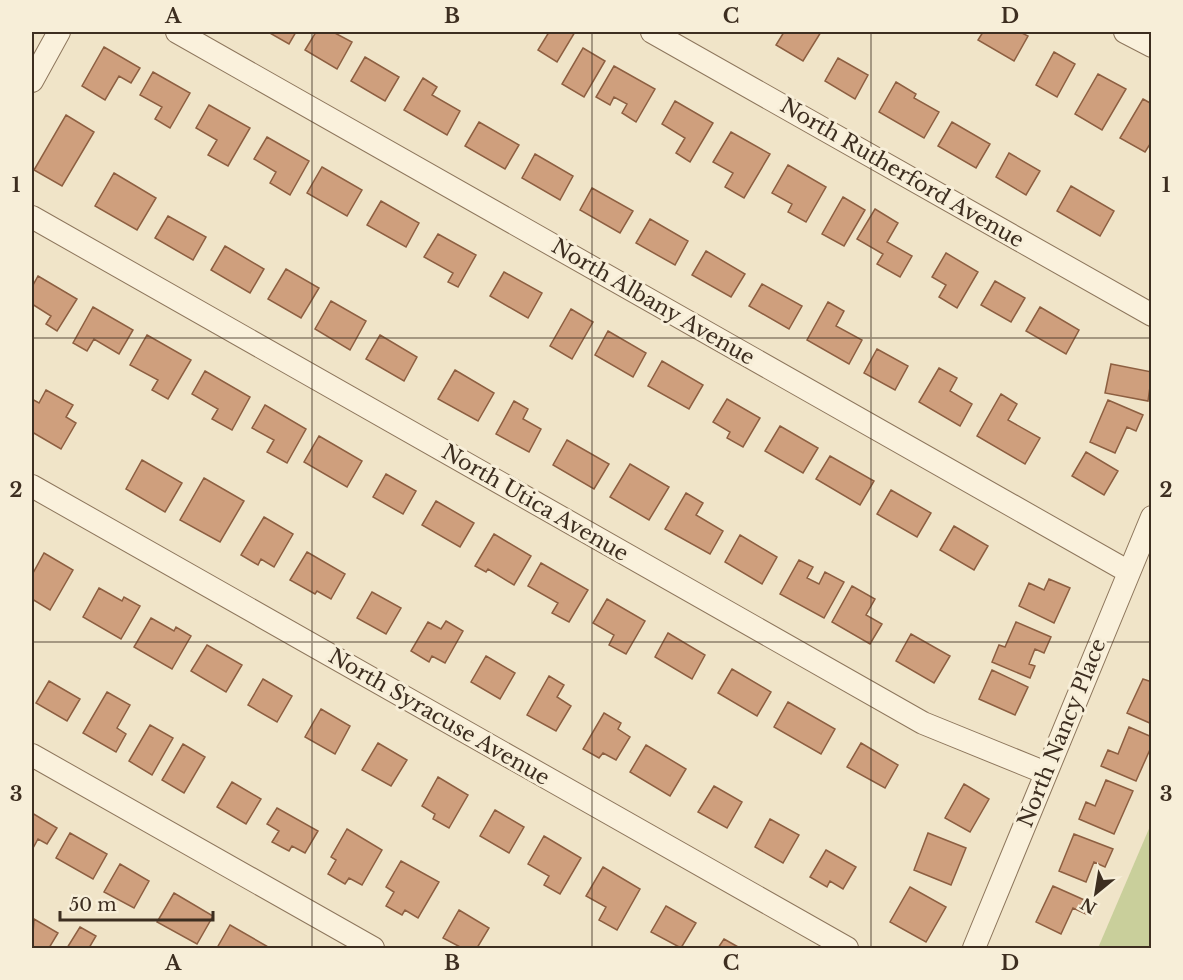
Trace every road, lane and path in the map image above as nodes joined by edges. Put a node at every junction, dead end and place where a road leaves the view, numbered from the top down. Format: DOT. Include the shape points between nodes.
graph roads {
  1 [pos="59,32"];
  2 [pos="177,32"];
  3 [pos="652,32"];
  4 [pos="1125,32"];
  5 [pos="1152,46"];
  6 [pos="32,81"];
  7 [pos="32,217"];
  8 [pos="1152,315"];
  9 [pos="32,486"];
  10 [pos="1152,517"];
  11 [pos="1129,572"];
  12 [pos="32,755"];
  13 [pos="1046,773"];
  14 [pos="373,948"];
  15 [pos="847,948"];
  16 [pos="974,948"];
  1 -- 6 [label="street"];
  2 -- 11 [label="street, North Albany Avenue"];
  3 -- 8 [label="street, North Rutherford Avenue"];
  4 -- 5 [label="street"];
  7 -- 13 [label="street, North Utica Avenue" via="923,723"];
  9 -- 15 [label="street, North Syracuse Avenue"];
  10 -- 11 [label="street, North Nancy Place"];
  11 -- 13 [label="street, North Nancy Place"];
  12 -- 14 [label="street"];
  13 -- 16 [label="street, North Nancy Place"];
}
